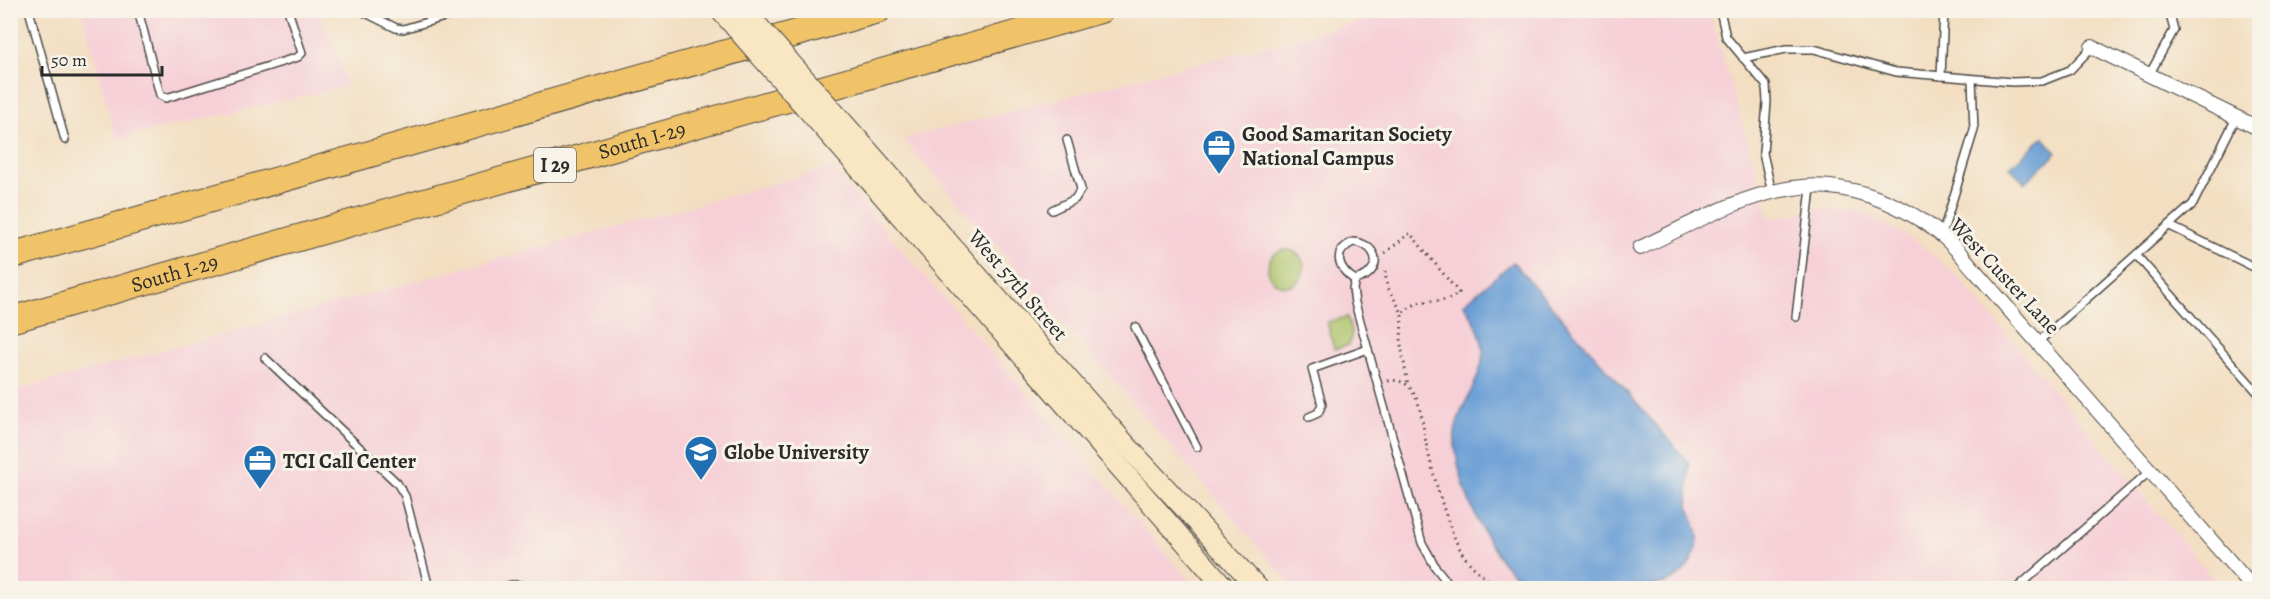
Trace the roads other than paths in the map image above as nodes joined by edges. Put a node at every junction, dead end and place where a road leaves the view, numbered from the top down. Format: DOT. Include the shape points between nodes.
graph roads {
  1 [pos="29,10"];
  2 [pos="138,10"];
  3 [pos="288,10"];
  4 [pos="360,10"];
  5 [pos="469,10"];
  6 [pos="720,10"];
  7 [pos="744,10"];
  8 [pos="878,10"];
  9 [pos="1100,10"];
  10 [pos="1720,10"];
  11 [pos="1944,10"];
  12 [pos="2178,10"];
  13 [pos="2167,13"];
  14 [pos="2092,46"];
  15 [pos="1743,58"];
  16 [pos="2149,75"];
  17 [pos="1941,76"];
  18 [pos="1972,79"];
  19 [pos="2236,118"];
  20 [pos="2259,129"];
  21 [pos="65,140"];
  22 [pos="1067,140"];
  23 [pos="856,151"];
  24 [pos="1811,188"];
  25 [pos="1772,193"];
  26 [pos="1052,210"];
  27 [pos="2170,226"];
  28 [pos="1942,234"];
  29 [pos="1640,249"];
  30 [pos="10,256"];
  31 [pos="2137,256"];
  32 [pos="2259,270"];
  33 [pos="1355,280"];
  34 [pos="1796,317"];
  35 [pos="10,320"];
  36 [pos="1135,327"];
  37 [pos="2037,342"];
  38 [pos="1368,349"];
  39 [pos="265,358"];
  40 [pos="2259,395"];
  41 [pos="1309,417"];
  42 [pos="1197,447"];
  43 [pos="2150,471"];
  44 [pos="429,588"];
  45 [pos="511,588"];
  46 [pos="519,588"];
  47 [pos="1224,588"];
  48 [pos="1258,588"];
  49 [pos="1452,588"];
  50 [pos="2017,588"];
  51 [pos="2253,588"];
  1 -- 21 [label="lane"];
  2 -- 3 [label="lane" via="160,95 166,98 298,57 302,53"];
  4 -- 5 [label="lane" via="403,29"];
  6 -- 23 [label="main road, West 57th Street, bridge"];
  7 -- 23 [label="main road, West 57th Street, bridge"];
  8 -- 30 [label="highway"];
  9 -- 35 [label="highway, South I-29 / I 29"];
  10 -- 15 [label="lane" via="1726,37"];
  11 -- 17 [label="lane"];
  12 -- 13 [label="lane"];
  13 -- 16 [label="lane" via="2174,30"];
  14 -- 16 [label="street"];
  14 -- 18 [label="lane" via="2070,70 2042,81"];
  15 -- 17 [label="lane" via="1786,49 1814,49 1896,72"];
  15 -- 25 [label="lane" via="1766,85 1763,153"];
  16 -- 19 [label="street"];
  17 -- 18 [label="lane"];
  18 -- 28 [label="lane" via="1974,130"];
  19 -- 20 [label="street"];
  19 -- 27 [label="lane" via="2193,204"];
  22 -- 26 [label="lane" via="1082,189 1075,199"];
  23 -- 47 [label="main road, West 57th Street"];
  23 -- 48 [label="main road, West 57th Street"];
  24 -- 25 [label="street, West Custer Lane" via="1795,187"];
  24 -- 28 [label="street, West Custer Lane" via="1834,188 1876,197 1913,214"];
  24 -- 34 [label="lane"];
  25 -- 29 [label="street, West Custer Lane" via="1749,198"];
  27 -- 31 [label="lane"];
  27 -- 32 [label="lane"];
  28 -- 37 [label="street, West Custer Lane"];
  31 -- 37 [label="lane"];
  31 -- 40 [label="lane"];
  33 -- 33 [label="lane" via="1343,271 1339,260 1347,245 1359,242 1369,247 1375,263 1369,273"];
  33 -- 38 [label="lane" via="1355,303"];
  36 -- 42 [label="lane"];
  37 -- 43 [label="street, West Custer Lane"];
  38 -- 41 [label="lane" via="1311,369 1322,404 1318,413"];
  38 -- 49 [label="lane" via="1422,543"];
  39 -- 44 [label="lane" via="397,483 408,506"];
  43 -- 50 [label="lane"];
  43 -- 51 [label="street, West Custer Lane"];
  45 -- 46 [label="street"];
}
